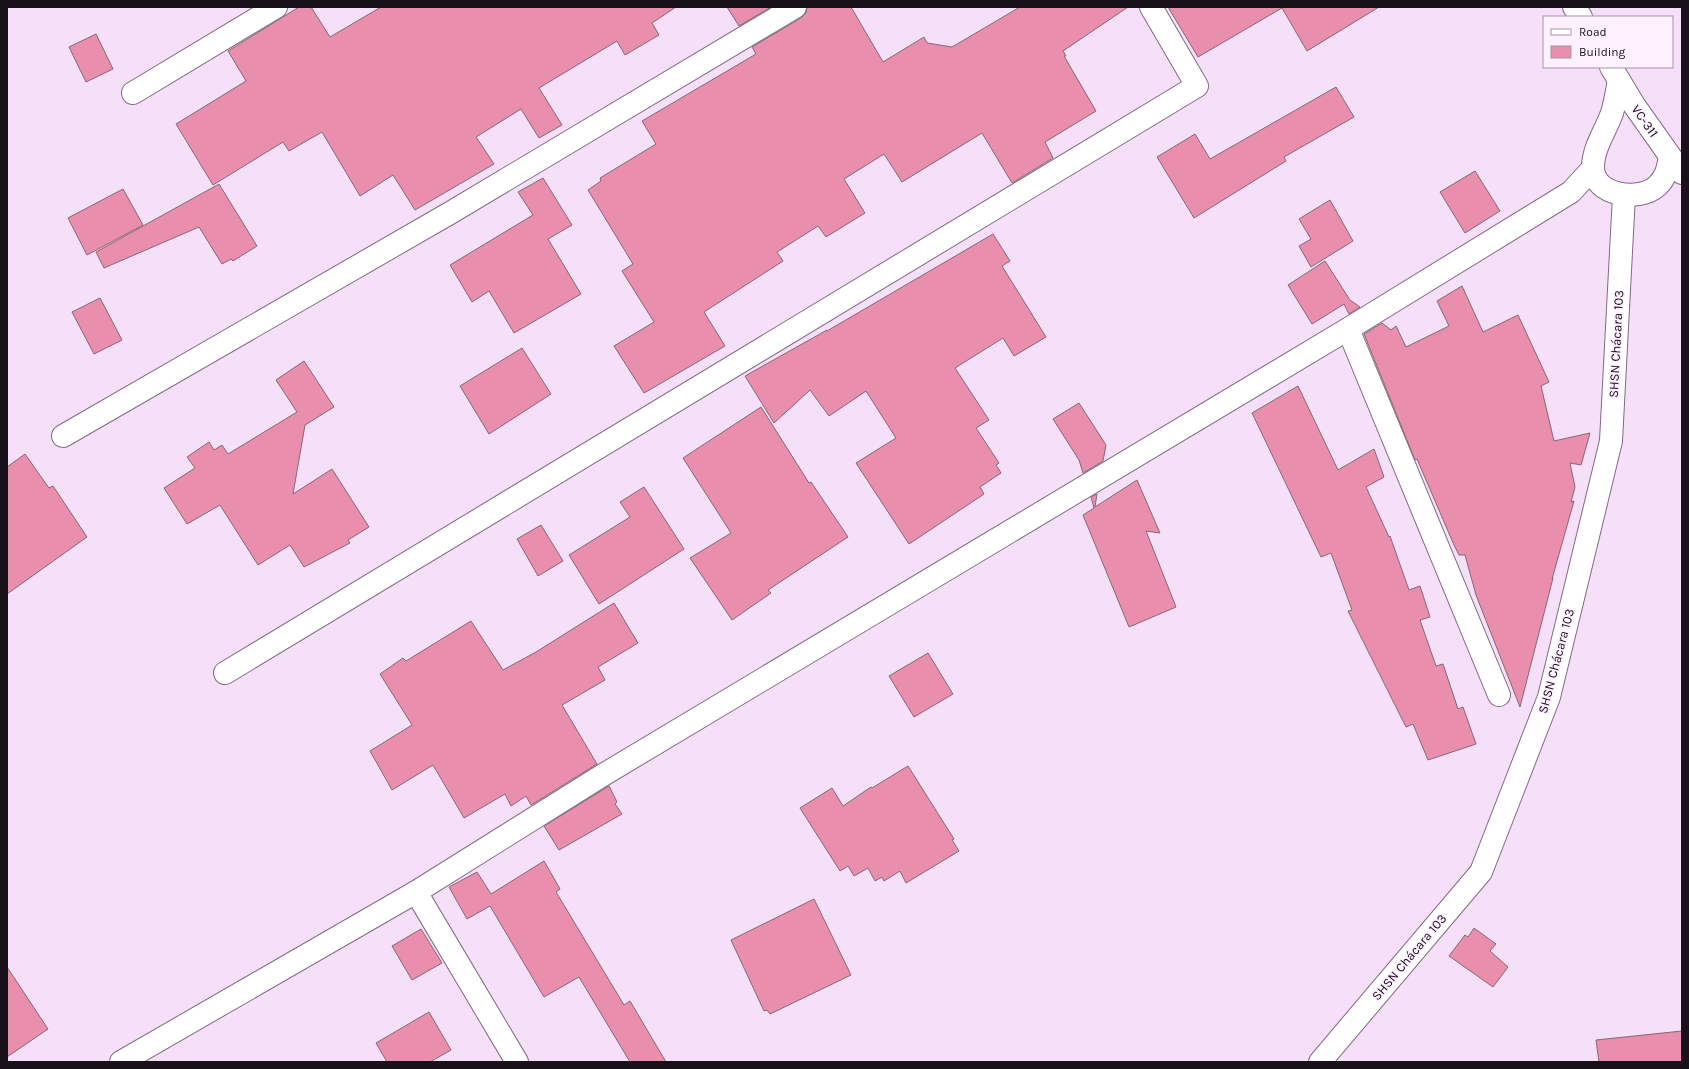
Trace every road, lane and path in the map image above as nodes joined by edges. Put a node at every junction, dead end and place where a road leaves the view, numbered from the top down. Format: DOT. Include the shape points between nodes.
graph roads {
  1 [pos="276,7"];
  2 [pos="795,7"];
  3 [pos="1151,7"];
  4 [pos="1574,7"];
  5 [pos="1579,16"];
  6 [pos="1615,74"];
  7 [pos="133,93"];
  8 [pos="1676,165"];
  9 [pos="1593,168"];
  10 [pos="1624,195"];
  11 [pos="1348,329"];
  12 [pos="63,436"];
  13 [pos="226,673"];
  14 [pos="1499,695"];
  15 [pos="416,892"];
  16 [pos="121,1062"];
  17 [pos="517,1062"];
  18 [pos="1320,1062"];
  1 -- 7 [label="street"];
  2 -- 12 [label="street" via="450,213"];
  3 -- 13 [label="street" via="1197,86"];
  4 -- 5 [label="street"];
  6 -- 8 [label="street, VC-311"];
  6 -- 9 [label="street" via="1612,112 1599,143"];
  8 -- 10 [label="street" via="1656,187"];
  9 -- 10 [label="street" via="1599,183 1610,192"];
  9 -- 11 [label="street" via="1571,192"];
  10 -- 18 [label="street, SHSN Chácara 103" via="1611,441 1550,697 1481,872"];
  11 -- 14 [label="street"];
  11 -- 15 [label="street" via="603,775"];
  15 -- 16 [label="street"];
  15 -- 17 [label="street"];
}
